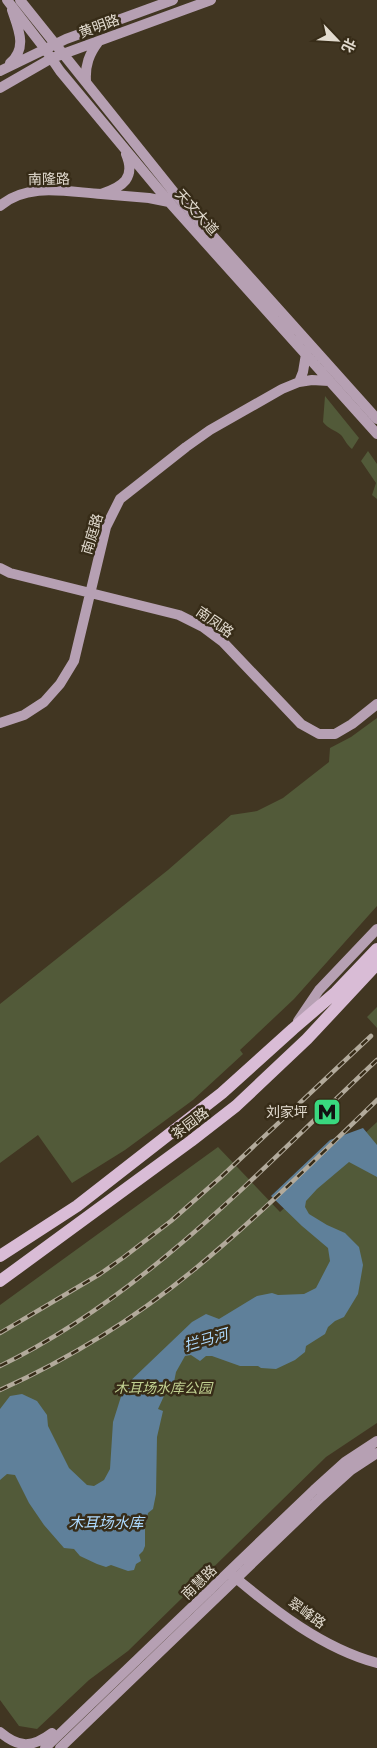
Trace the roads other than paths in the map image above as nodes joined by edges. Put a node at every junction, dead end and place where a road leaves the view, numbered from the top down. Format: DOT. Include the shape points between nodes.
graph roads {
  1 [pos="173,0"];
  2 [pos="211,0"];
  3 [pos="13,1"];
  4 [pos="98,41"];
  5 [pos="50,47"];
  6 [pos="63,54"];
  7 [pos="52,58"];
  8 [pos="2,70"];
  9 [pos="86,81"];
  10 [pos="0,88"];
  11 [pos="122,146"];
  12 [pos="101,194"];
  13 [pos="169,202"];
  14 [pos="0,206"];
  15 [pos="306,354"];
  16 [pos="329,381"];
  17 [pos="299,382"];
  18 [pos="377,419"];
  19 [pos="377,434"];
  20 [pos="0,568"];
  21 [pos="91,593"];
  22 [pos="377,704"];
  23 [pos="0,723"];
  24 [pos="377,929"];
  25 [pos="377,949"];
  26 [pos="377,964"];
  27 [pos="340,996"];
  28 [pos="293,1029"];
  29 [pos="0,1256"];
  30 [pos="0,1281"];
  31 [pos="377,1441"];
  32 [pos="377,1453"];
  33 [pos="232,1575"];
  34 [pos="377,1663"];
  35 [pos="118,1679"];
  36 [pos="94,1715"];
  37 [pos="0,1733"];
  38 [pos="11,1748"];
  39 [pos="45,1748"];
  40 [pos="60,1748"];
  41 [pos="67,1748"];
  1 -- 5 [label="main road, 黄明路"];
  2 -- 4 [label="main road, 黄明路"];
  3 -- 5 [label="main road, 天文大道"];
  3 -- 8 [label="main road" via="20,47 17,57"];
  4 -- 6 [label="main road, 黄明路"];
  4 -- 9 [label="main road" via="87,61"];
  5 -- 6 [label="main road, 天文大道"];
  5 -- 7 [label="main road, 天文大道"];
  5 -- 8 [label="main road, 黄明路"];
  6 -- 7 [label="main road, 黄明路"];
  6 -- 9 [label="main road, 天文大道"];
  7 -- 10 [label="main road, 黄明路"];
  7 -- 11 [label="main road, 天文大道"];
  9 -- 18 [label="main road, 天文大道" via="177,196"];
  11 -- 12 [label="main road" via="129,163 127,179 116,189"];
  11 -- 13 [label="main road, 天文大道"];
  12 -- 13 [label="main road, 南隆路"];
  12 -- 14 [label="main road, 南隆路" via="32,191 7,199"];
  13 -- 15 [label="main road, 天文大道"];
  15 -- 16 [label="main road, 天文大道"];
  15 -- 17 [label="main road"];
  16 -- 17 [label="main road"];
  16 -- 19 [label="main road, 天文大道"];
  17 -- 21 [label="main road, 南庭路" via="210,430 120,499 106,527"];
  20 -- 21 [label="main road, 南凤路"];
  21 -- 22 [label="main road, 南凤路" via="180,615 203,627 223,642 301,724 319,734 335,734"];
  21 -- 23 [label="main road, 南庭路" via="74,661 60,684 44,702 24,715"];
  24 -- 28 [label="main road, 茶园路" via="319,990"];
  25 -- 27 [label="main road, 茶园路"];
  26 -- 27 [label="main road, 茶园路"];
  27 -- 28 [label="main road, 茶园路"];
  27 -- 30 [label="main road, 茶园路" via="307,1039 236,1106"];
  28 -- 29 [label="main road, 茶园路" via="222,1094 77,1206"];
  31 -- 33 [label="main road, 南慧路" via="327,1479"];
  32 -- 33 [label="main road, 南慧路" via="351,1470"];
  33 -- 34 [label="main road, 翠峰路" via="328,1645"];
  33 -- 35 [label="main road, 南慧路"];
  33 -- 36 [label="main road, 南慧路"];
  35 -- 37 [label="main road" via="37,1744 20,1746"];
  35 -- 39 [label="main road, 南慧路"];
  36 -- 40 [label="main road, 南慧路"];
  36 -- 41 [label="main road"];
  37 -- 38 [label="main road"];
}
